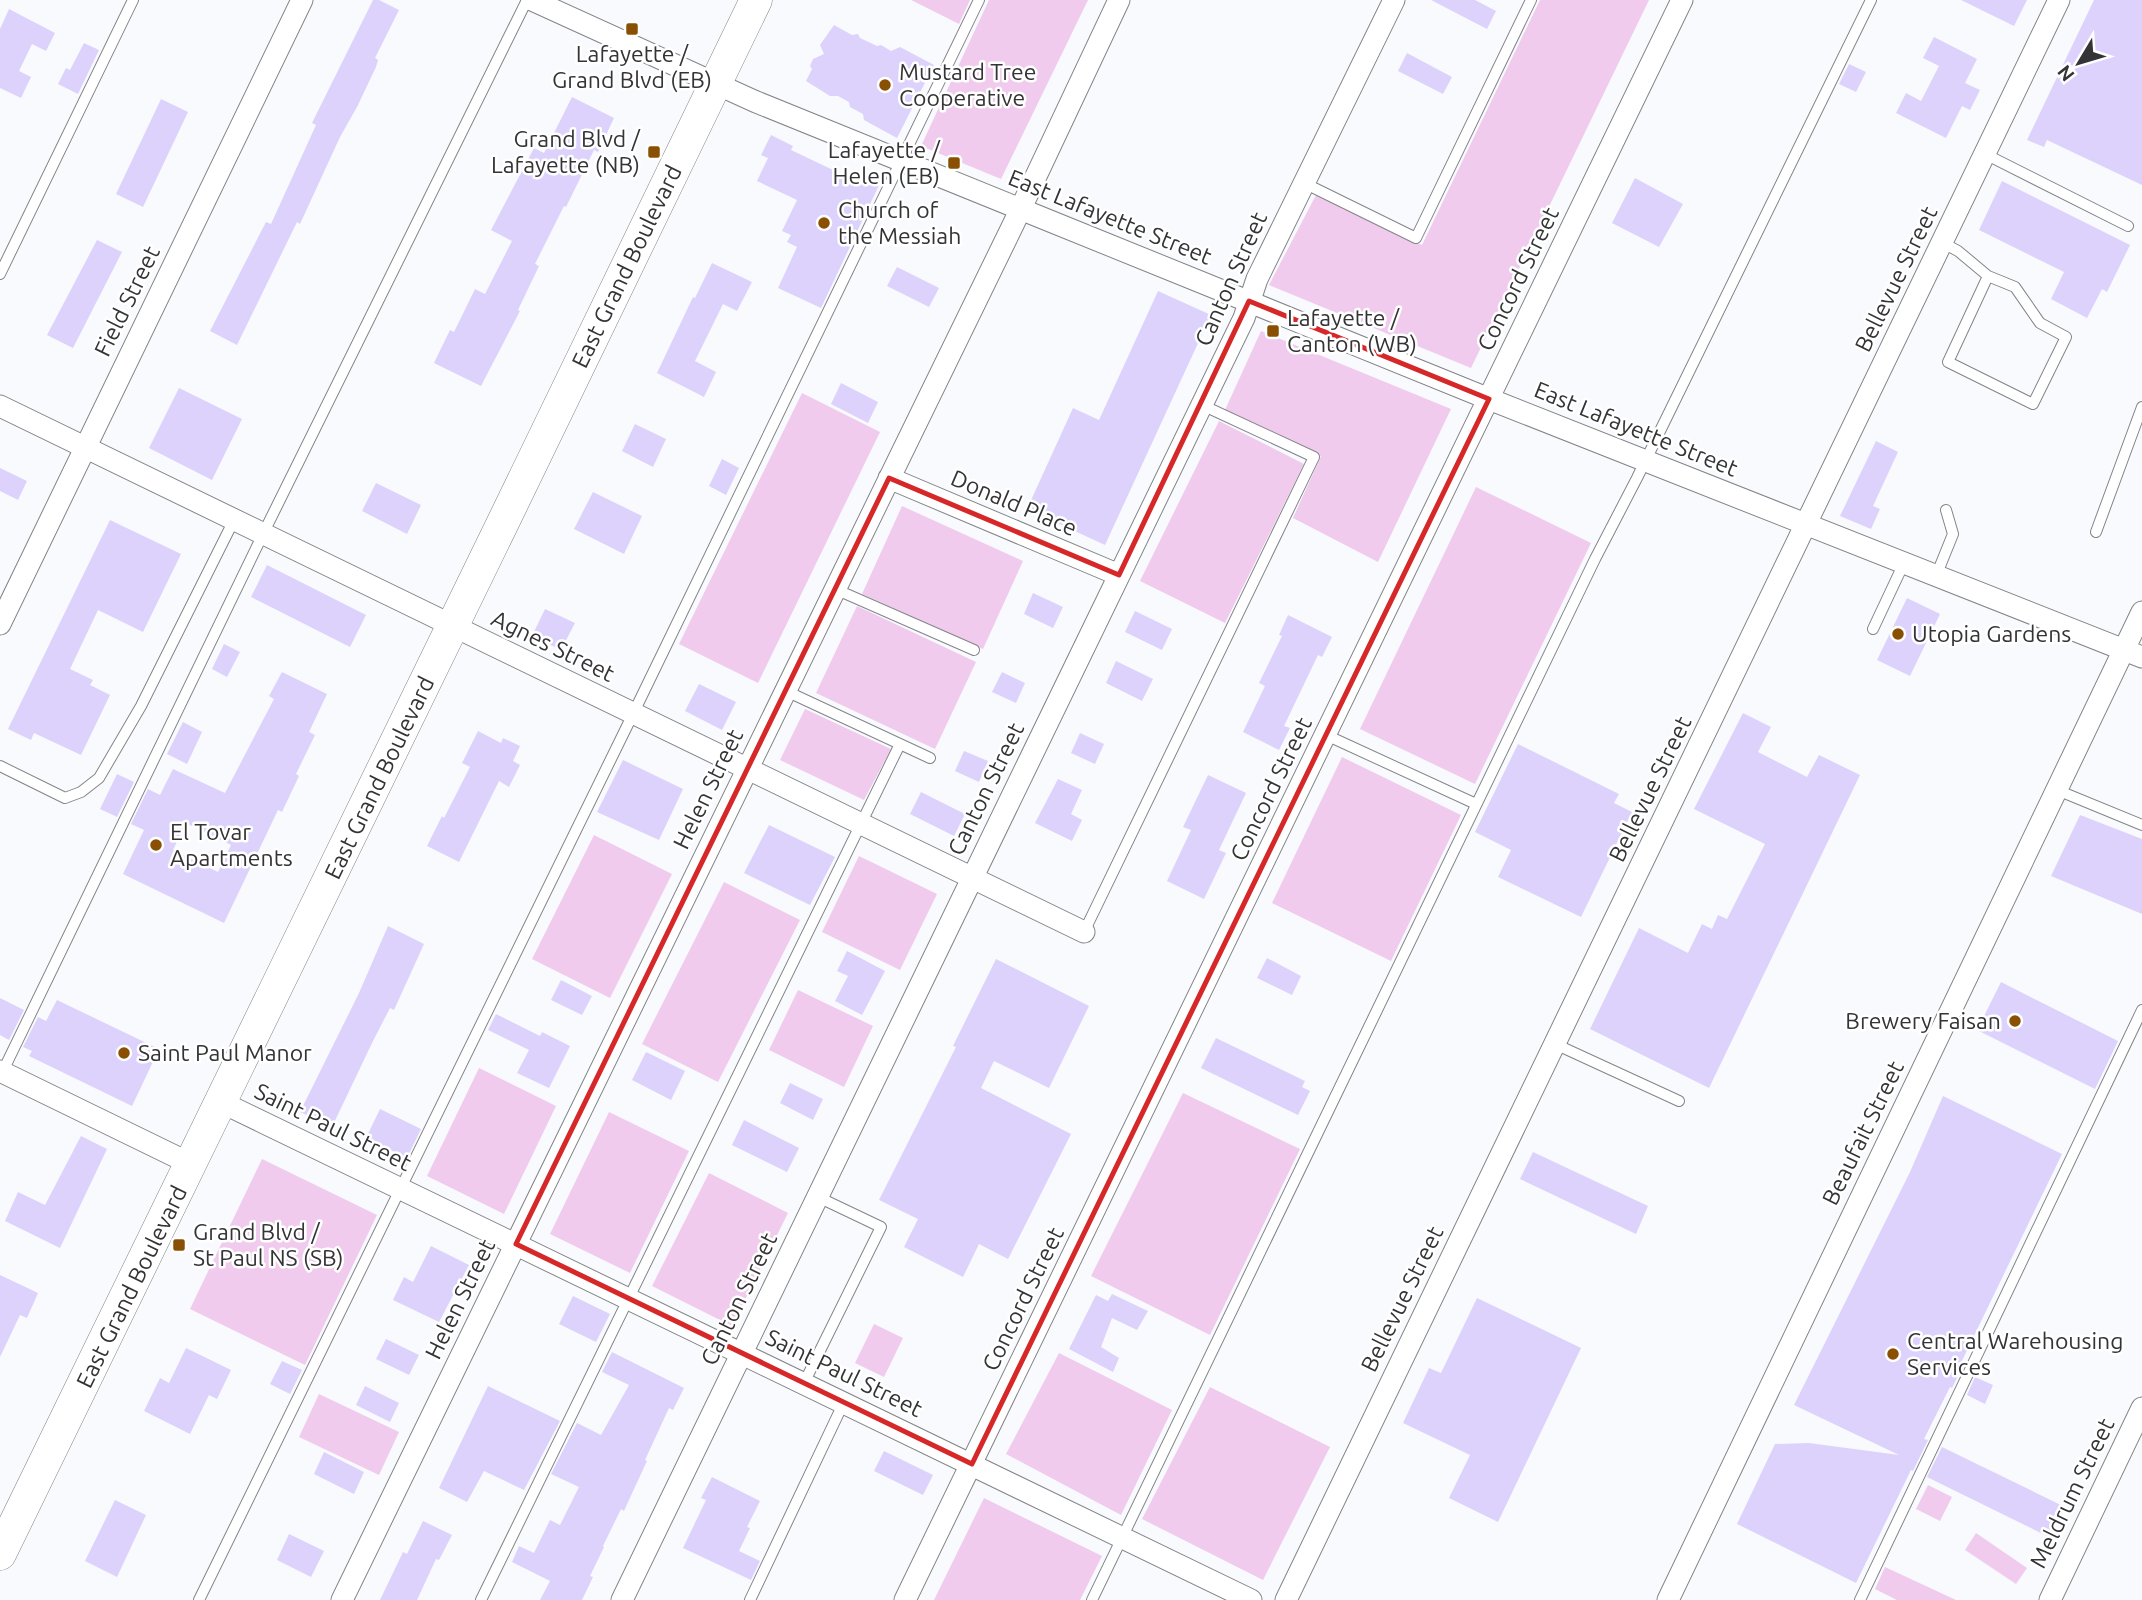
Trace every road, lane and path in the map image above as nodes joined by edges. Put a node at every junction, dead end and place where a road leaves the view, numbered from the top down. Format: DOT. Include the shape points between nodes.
graph roads {
  1 [pos="133,0"];
  2 [pos="302,0"];
  3 [pos="530,0"];
  4 [pos="756,0"];
  5 [pos="979,0"];
  6 [pos="1119,0"];
  7 [pos="1394,0"];
  8 [pos="1531,0"];
  9 [pos="1682,0"];
  10 [pos="1871,0"];
  11 [pos="2059,0"];
  12 [pos="715,85"];
  13 [pos="1985,154"];
  14 [pos="901,160"];
  15 [pos="1304,183"];
  16 [pos="1019,209"];
  17 [pos="2128,226"];
  18 [pos="1942,243"];
  19 [pos="0,274"];
  20 [pos="1989,276"];
  21 [pos="1250,301"];
  22 [pos="1489,399"];
  23 [pos="1202,405"];
  24 [pos="0,406"];
  25 [pos="2142,407"];
  26 [pos="85,448"];
  27 [pos="1645,461"];
  28 [pos="889,478"];
  29 [pos="1946,510"];
  30 [pos="234,520"];
  31 [pos="1807,525"];
  32 [pos="2096,532"];
  33 [pos="263,534"];
  34 [pos="1904,563"];
  35 [pos="1119,575"];
  36 [pos="1936,576"];
  37 [pos="835,589"];
  38 [pos="2142,612"];
  39 [pos="0,624"];
  40 [pos="451,626"];
  41 [pos="1873,629"];
  42 [pos="974,650"];
  43 [pos="2133,653"];
  44 [pos="786,691"];
  45 [pos="633,714"];
  46 [pos="1326,735"];
  47 [pos="900,744"];
  48 [pos="930,758"];
  49 [pos="0,766"];
  50 [pos="747,770"];
  51 [pos="2057,790"];
  52 [pos="1476,804"];
  53 [pos="860,825"];
  54 [pos="2142,825"];
  55 [pos="972,878"];
  56 [pos="1084,932"];
  57 [pos="2142,1010"];
  58 [pos="1555,1044"];
  59 [pos="1,1074"];
  60 [pos="1679,1101"];
  61 [pos="223,1103"];
  62 [pos="193,1165"];
  63 [pos="400,1188"];
  64 [pos="818,1197"];
  65 [pos="516,1244"];
  66 [pos="628,1297"];
  67 [pos="742,1353"];
  68 [pos="804,1383"];
  69 [pos="844,1402"];
  70 [pos="2142,1408"];
  71 [pos="971,1464"];
  72 [pos="1123,1538"];
  73 [pos="0,1554"];
  74 [pos="199,1600"];
  75 [pos="342,1600"];
  76 [pos="481,1600"];
  77 [pos="622,1600"];
  78 [pos="750,1600"];
  79 [pos="905,1600"];
  80 [pos="1092,1600"];
  81 [pos="1251,1600"];
  82 [pos="1286,1600"];
  83 [pos="1668,1600"];
  84 [pos="1860,1600"];
  85 [pos="2050,1600"];
  1 -- 19 [label="lane"];
  2 -- 26 [label="street, Field Street"];
  3 -- 12 [label="street, East Lafayette Street"];
  3 -- 33 [label="lane"];
  4 -- 12 [label="main road, East Grand Boulevard"];
  5 -- 14 [label="lane"];
  6 -- 16 [label="street, Helen Street"];
  7 -- 15 [label="street, Canton Street"];
  8 -- 15 [label="lane" via="1416,238"];
  9 -- 22 [label="street, Concord Street"];
  10 -- 27 [label="lane"];
  11 -- 13 [label="street, Bellevue Street"];
  12 -- 14 [label="street, East Lafayette Street"];
  12 -- 40 [label="main road, East Grand Boulevard"];
  13 -- 17 [label="lane"];
  13 -- 18 [label="street, Bellevue Street"];
  14 -- 16 [label="street, East Lafayette Street"];
  14 -- 45 [label="lane"];
  15 -- 21 [label="street, Canton Street"];
  16 -- 21 [label="street, East Lafayette Street"];
  16 -- 28 [label="street, Helen Street"];
  18 -- 20 [label="lane"];
  18 -- 31 [label="street, Bellevue Street"];
  20 -- 20 [label="lane" via="2015,287 2040,323 2066,337 2033,404 1948,362"];
  21 -- 22 [label="street, East Lafayette Street"];
  21 -- 23 [label="street, Canton Street"];
  22 -- 27 [label="street, East Lafayette Street"];
  22 -- 46 [label="street, Concord Street"];
  23 -- 35 [label="street, Canton Street"];
  23 -- 56 [label="lane" via="1314,457"];
  24 -- 26 [label="street, Agnes Street"];
  25 -- 32 [label="lane"];
  26 -- 30 [label="street, Agnes Street"];
  26 -- 39 [label="street, Field Street"];
  27 -- 31 [label="street, East Lafayette Street"];
  27 -- 52 [label="lane"];
  28 -- 35 [label="street, Donald Place"];
  28 -- 37 [label="street, Helen Street"];
  29 -- 36 [label="lane" via="1953,534"];
  30 -- 33 [label="street, Agnes Street"];
  30 -- 49 [label="lane" via="141,706 99,778 65,798"];
  31 -- 34 [label="street, East Lafayette Street"];
  31 -- 58 [label="street, Bellevue Street"];
  33 -- 40 [label="street, Agnes Street"];
  33 -- 59 [label="lane"];
  34 -- 36 [label="street, East Lafayette Street"];
  34 -- 41 [label="lane"];
  35 -- 55 [label="street, Canton Street"];
  36 -- 43 [label="street, East Lafayette Street"];
  37 -- 42 [label="lane"];
  37 -- 44 [label="street, Helen Street"];
  38 -- 43 [label="street, Beaufait Street"];
  40 -- 45 [label="street, Agnes Street"];
  40 -- 61 [label="main road, East Grand Boulevard"];
  43 -- 51 [label="street, Beaufait Street"];
  44 -- 47 [label="lane"];
  44 -- 50 [label="street, Helen Street"];
  45 -- 50 [label="street, Agnes Street"];
  45 -- 63 [label="lane"];
  46 -- 52 [label="lane"];
  46 -- 71 [label="street, Concord Street"];
  47 -- 48 [label="lane"];
  47 -- 53 [label="lane"];
  50 -- 53 [label="street, Agnes Street"];
  50 -- 65 [label="street, Helen Street"];
  51 -- 54 [label="lane"];
  51 -- 83 [label="street, Beaufait Street"];
  52 -- 72 [label="lane"];
  53 -- 55 [label="street, Agnes Street"];
  53 -- 66 [label="lane"];
  55 -- 56 [label="street, Agnes Street"];
  55 -- 64 [label="street, Canton Street"];
  57 -- 84 [label="lane"];
  58 -- 60 [label="lane"];
  58 -- 82 [label="street, Bellevue Street"];
  59 -- 62 [label="street"];
  61 -- 62 [label="main road, East Grand Boulevard"];
  61 -- 63 [label="street, Saint Paul Street"];
  62 -- 73 [label="main road, East Grand Boulevard"];
  63 -- 65 [label="street, Saint Paul Street"];
  63 -- 74 [label="lane"];
  64 -- 67 [label="street, Canton Street"];
  64 -- 68 [label="lane" via="881,1227"];
  65 -- 66 [label="street, Saint Paul Street"];
  65 -- 75 [label="street, Helen Street"];
  66 -- 67 [label="street, Saint Paul Street"];
  66 -- 76 [label="lane"];
  67 -- 68 [label="street, Saint Paul Street"];
  67 -- 77 [label="street, Canton Street"];
  68 -- 69 [label="street, Saint Paul Street"];
  69 -- 71 [label="street, Saint Paul Street"];
  69 -- 78 [label="lane"];
  70 -- 85 [label="street, Meldrum Street"];
  71 -- 72 [label="street, Saint Paul Street"];
  71 -- 79 [label="street, Concord Street"];
  72 -- 80 [label="lane"];
  72 -- 81 [label="street, Saint Paul Street"];
}
